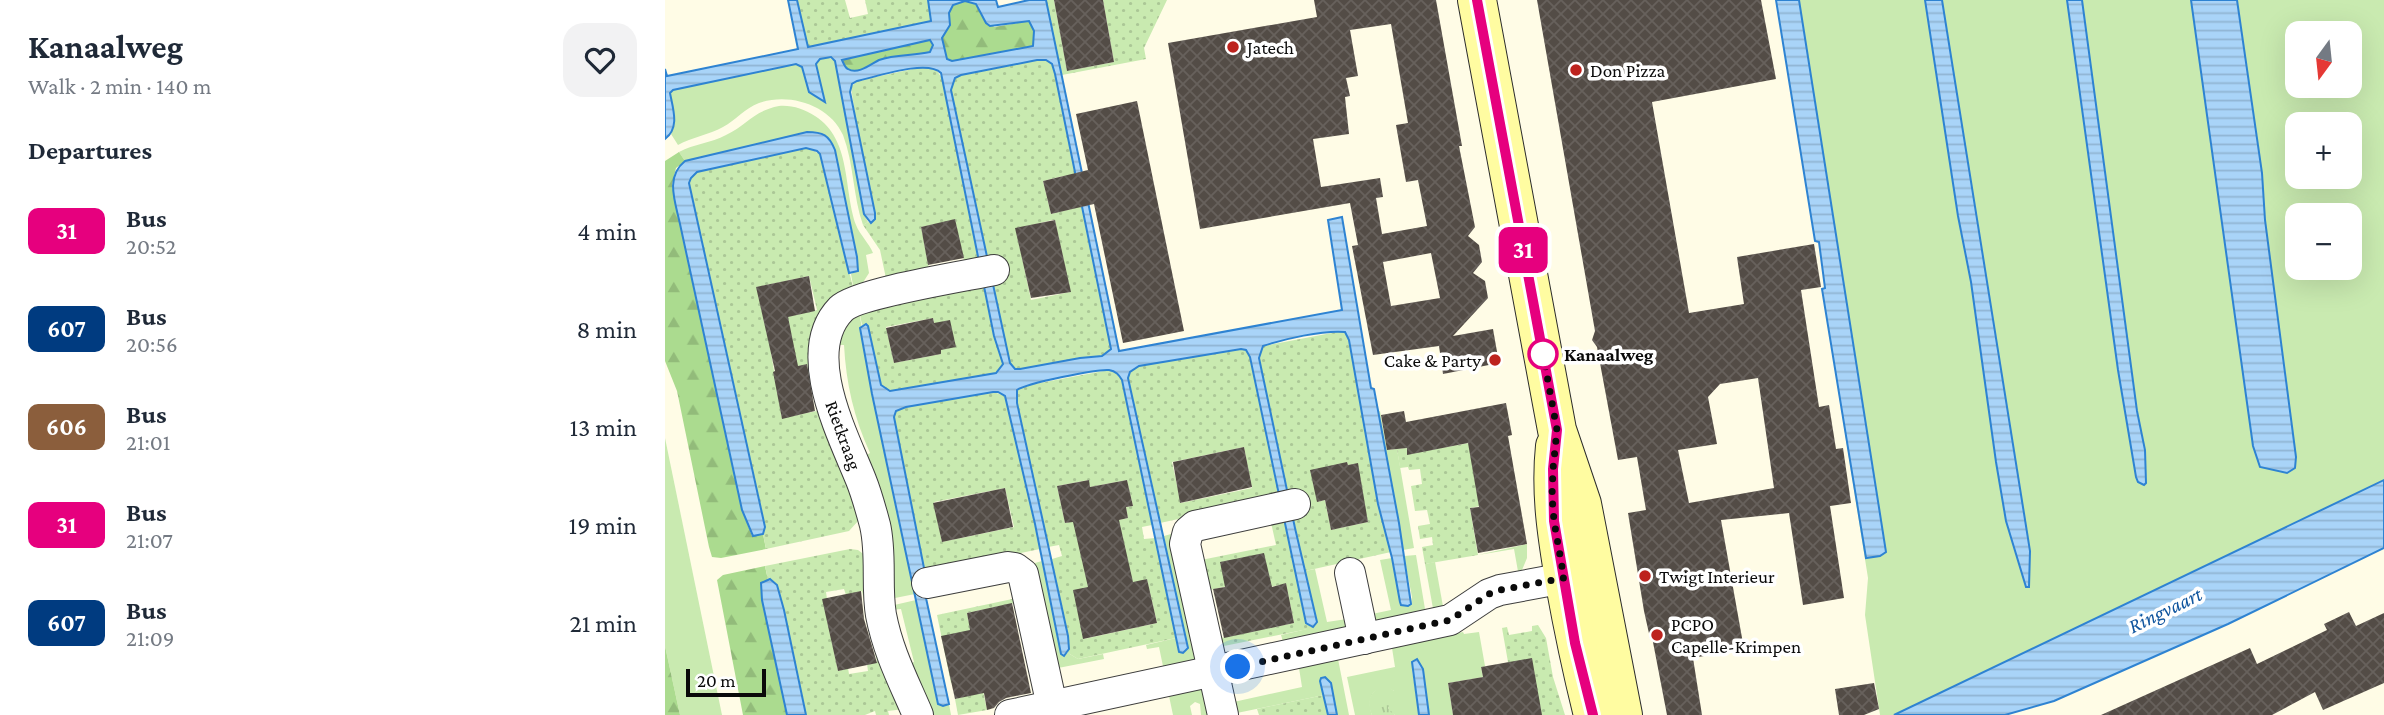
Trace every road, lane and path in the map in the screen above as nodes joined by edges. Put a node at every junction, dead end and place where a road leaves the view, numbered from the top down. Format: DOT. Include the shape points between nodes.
graph roads {
  1 [pos="1477,0"];
  2 [pos="983,272"];
  3 [pos="1283,506"];
  4 [pos="1350,573"];
  5 [pos="1580,575"];
  6 [pos="927,583"];
  7 [pos="1364,639"];
  8 [pos="1213,672"];
  9 [pos="1053,711"];
  10 [pos="918,715"];
  11 [pos="1010,715"];
  12 [pos="1223,715"];
  13 [pos="1593,715"];
  14 [pos="1623,715"];
  1 -- 5 [label="main road" via="1557,430 1554,521"];
  2 -- 10 [label="street, Rietkraag" via="845,304 829,326 825,344 831,405 876,530 885,634"];
  3 -- 8 [label="street" via="1195,526 1186,536"];
  4 -- 7 [label="street"];
  5 -- 7 [label="street" via="1500,590 1450,620"];
  5 -- 13 [label="main road" via="1575,643"];
  5 -- 14 [label="main road"];
  6 -- 9 [label="street" via="1008,567 1023,574"];
  7 -- 8 [label="street"];
  8 -- 9 [label="street"];
  8 -- 12 [label="street"];
  9 -- 11 [label="street"];
}
